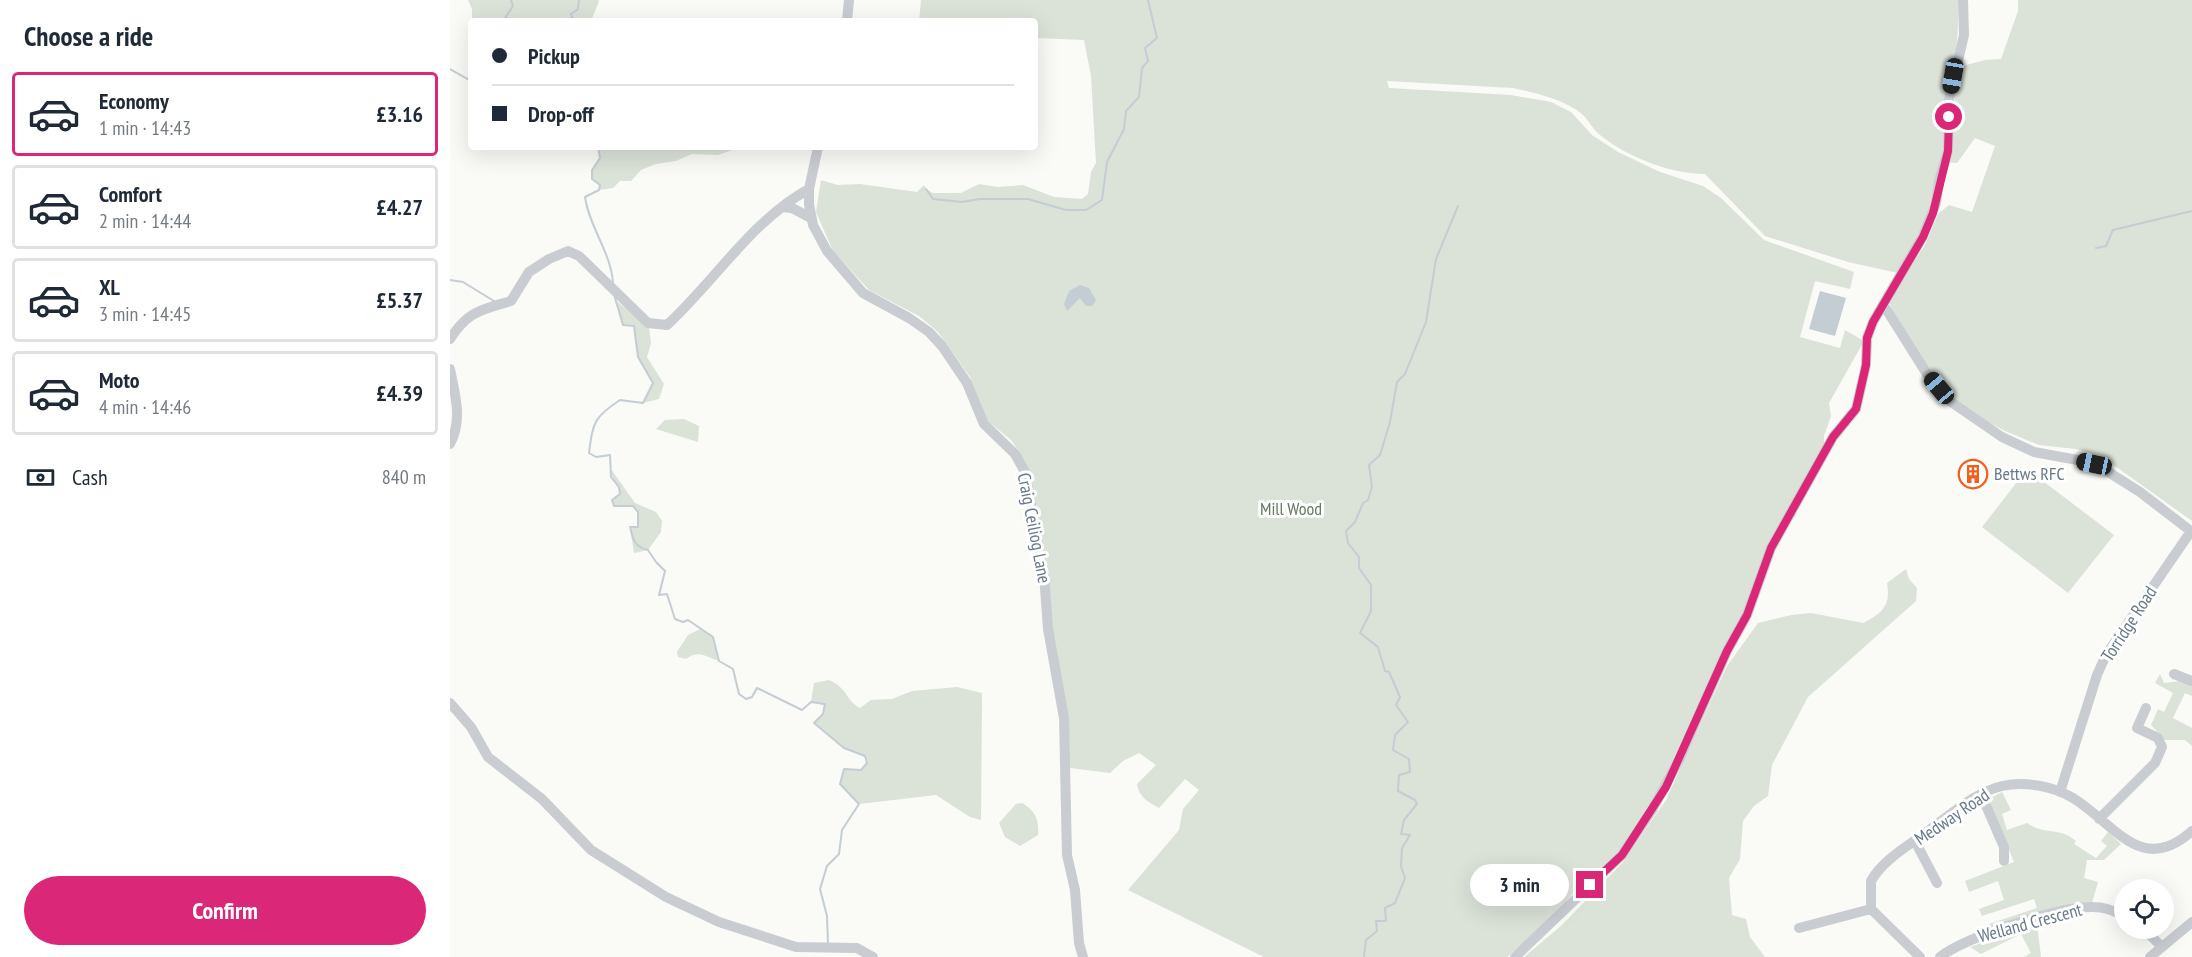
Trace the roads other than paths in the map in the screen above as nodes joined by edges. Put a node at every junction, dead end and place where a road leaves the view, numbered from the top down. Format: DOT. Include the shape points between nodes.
graph roads {
  1 [pos="849,0"];
  2 [pos="1963,0"];
  3 [pos="847,18"];
  4 [pos="817,150"];
  5 [pos="809,189"];
  6 [pos="782,207"];
  7 [pos="811,218"];
  8 [pos="1883,304"];
  9 [pos="450,339"];
  10 [pos="450,369"];
  11 [pos="450,444"];
  12 [pos="2191,531"];
  13 [pos="2174,674"];
  14 [pos="2192,681"];
  15 [pos="450,703"];
  16 [pos="2146,708"];
  17 [pos="2060,792"];
  18 [pos="1981,794"];
  19 [pos="2099,819"];
  20 [pos="2192,831"];
  21 [pos="1916,841"];
  22 [pos="2004,861"];
  23 [pos="1937,883"];
  24 [pos="1871,909"];
  25 [pos="2114,913"];
  26 [pos="2192,922"];
  27 [pos="1799,928"];
  28 [pos="2154,939"];
  29 [pos="2162,947"];
  30 [pos="873,957"];
  31 [pos="1083,957"];
  32 [pos="1515,957"];
  33 [pos="1920,957"];
  34 [pos="1940,957"];
  35 [pos="2150,957"];
  1 -- 3 [label="street"];
  2 -- 8 [label="street" via="1964,35 1951,88 1948,151 1936,203 1923,237"];
  4 -- 5 [label="street, Craig Ceiliog Lane"];
  5 -- 6 [label="street"];
  5 -- 7 [label="street, Craig Ceiliog Lane"];
  6 -- 7 [label="street"];
  6 -- 9 [label="street" via="667,325 648,323 572,252 557,255 529,272 511,302 475,311"];
  7 -- 31 [label="street, Craig Ceiliog Lane" via="826,251 852,282 929,332 942,346 967,383 984,424 1022,462 1044,575 1047,629 1064,718 1067,855"];
  8 -- 12 [label="street" via="1927,374 1951,402 2034,452 2094,464 2140,492"];
  8 -- 32 [label="street" via="1867,338 1866,365 1856,409 1833,437 1771,548 1747,615 1666,787 1622,855"];
  10 -- 11 [label="street" via="458,410"];
  12 -- 17 [label="street, Torridge Road" via="2106,655"];
  13 -- 14 [label="street"];
  15 -- 30 [label="street" via="471,727 488,757 542,799 591,850 666,897 709,917 796,947 857,948"];
  16 -- 19 [label="street" via="2137,728 2158,738 2162,747 2155,763"];
  17 -- 18 [label="street, Medway Road" via="2015,784"];
  17 -- 19 [label="street, Medway Road"];
  18 -- 21 [label="street, Medway Road"];
  18 -- 22 [label="street" via="2004,847"];
  19 -- 20 [label="street, Medway Road" via="2127,841 2146,848 2171,846"];
  21 -- 23 [label="street"];
  21 -- 24 [label="street, Medway Road" via="1875,874 1869,889"];
  24 -- 27 [label="street"];
  24 -- 33 [label="street"];
  25 -- 34 [label="street, Welland Crescent" via="2094,906 2074,908 1978,936"];
  26 -- 29 [label="street"];
  28 -- 29 [label="street"];
  29 -- 35 [label="street"];
}
